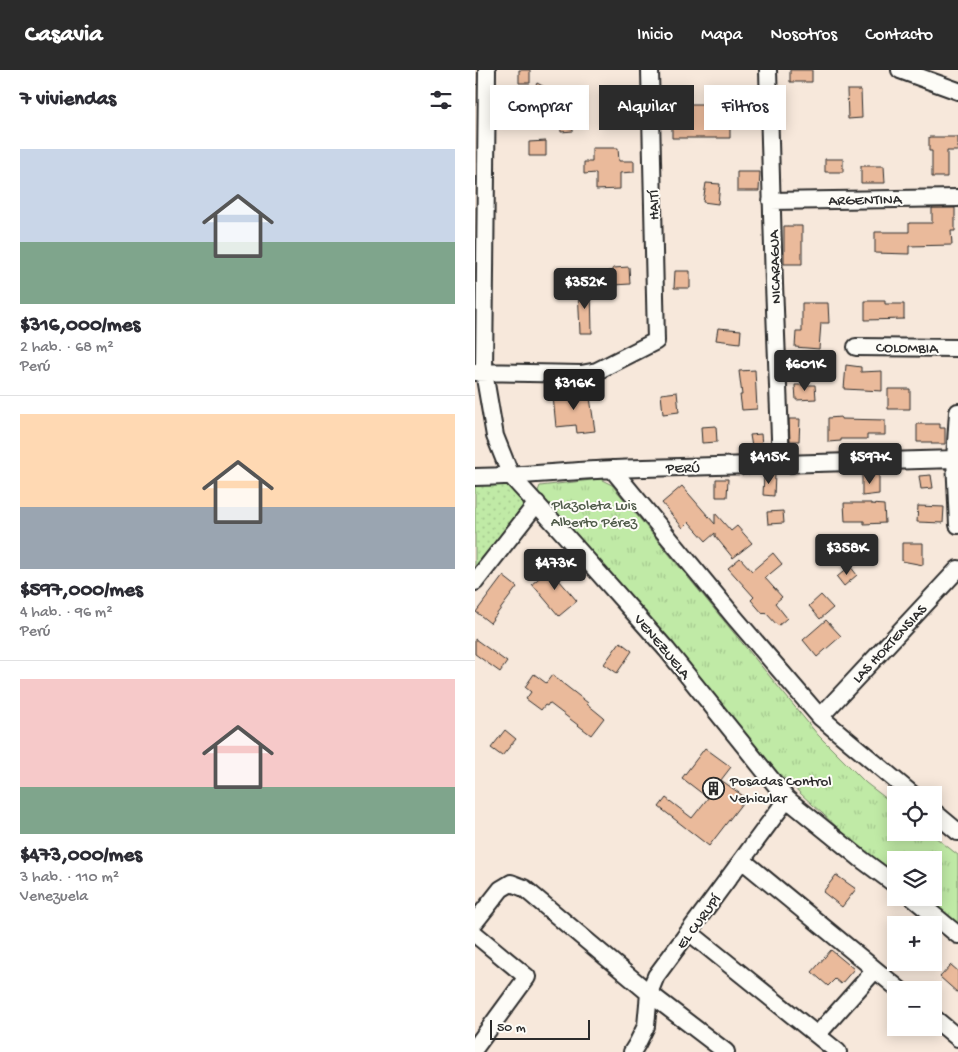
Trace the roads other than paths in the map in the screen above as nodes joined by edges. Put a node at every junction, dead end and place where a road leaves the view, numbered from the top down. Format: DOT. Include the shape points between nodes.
graph roads {
  1 [pos="487,70"];
  2 [pos="650,70"];
  3 [pos="768,70"];
  4 [pos="900,70"];
  5 [pos="958,91"];
  6 [pos="958,198"];
  7 [pos="771,201"];
  8 [pos="857,346"];
  9 [pos="958,348"];
  10 [pos="479,372"];
  11 [pos="958,412"];
  12 [pos="955,459"];
  13 [pos="781,463"];
  14 [pos="612,469"];
  15 [pos="511,476"];
  16 [pos="475,477"];
  17 [pos="537,503"];
  18 [pos="958,525"];
  19 [pos="958,568"];
  20 [pos="475,582"];
  21 [pos="820,717"];
  22 [pos="902,786"];
  23 [pos="787,799"];
  24 [pos="942,819"];
  25 [pos="958,832"];
  26 [pos="743,860"];
  27 [pos="887,878"];
  28 [pos="923,906"];
  29 [pos="475,922"];
  30 [pos="689,932"];
  31 [pos="475,934"];
  32 [pos="958,935"];
  33 [pos="875,970"];
  34 [pos="889,981"];
  35 [pos="649,993"];
  36 [pos="942,1025"];
  37 [pos="817,1035"];
  38 [pos="958,1038"];
  39 [pos="475,1048"];
  40 [pos="631,1052"];
  41 [pos="726,1052"];
  42 [pos="838,1052"];
  1 -- 10 [label="street, VENEZUELA"];
  2 -- 10 [label="street, HAITÍ" via="656,340 597,371 581,374"];
  3 -- 7 [label="street, NICARAGUA"];
  4 -- 5 [label="street"];
  6 -- 7 [label="street, ARGENTINA"];
  7 -- 13 [label="street, NICARAGUA"];
  8 -- 9 [label="street, COLOMBIA"];
  10 -- 15 [label="street, VENEZUELA" via="495,436"];
  11 -- 12 [label="street"];
  12 -- 13 [label="street, PERÚ"];
  12 -- 18 [label="street"];
  13 -- 14 [label="street, PERÚ"];
  14 -- 15 [label="street, PERÚ"];
  14 -- 21 [label="street"];
  15 -- 16 [label="street, PERÚ"];
  15 -- 17 [label="street, VENEZUELA"];
  17 -- 20 [label="street"];
  17 -- 23 [label="street, VENEZUELA" via="667,650"];
  19 -- 21 [label="street, LAS HORTENSIAS"];
  21 -- 22 [label="street"];
  23 -- 26 [label="street, EL CURUPÍ"];
  23 -- 27 [label="street, VENEZUELA"];
  24 -- 25 [label="street"];
  26 -- 30 [label="street, EL CURUPÍ"];
  26 -- 33 [label="street"];
  28 -- 32 [label="street"];
  29 -- 35 [label="street" via="501,889 511,883 524,888"];
  30 -- 35 [label="street, EL CURUPÍ" via="656,976"];
  30 -- 37 [label="street"];
  31 -- 39 [label="street" via="527,978"];
  33 -- 34 [label="street"];
  33 -- 37 [label="street"];
  35 -- 40 [label="street, EL CURUPÍ" via="646,1026"];
  35 -- 41 [label="street"];
  36 -- 38 [label="street"];
  37 -- 42 [label="street"];
}
